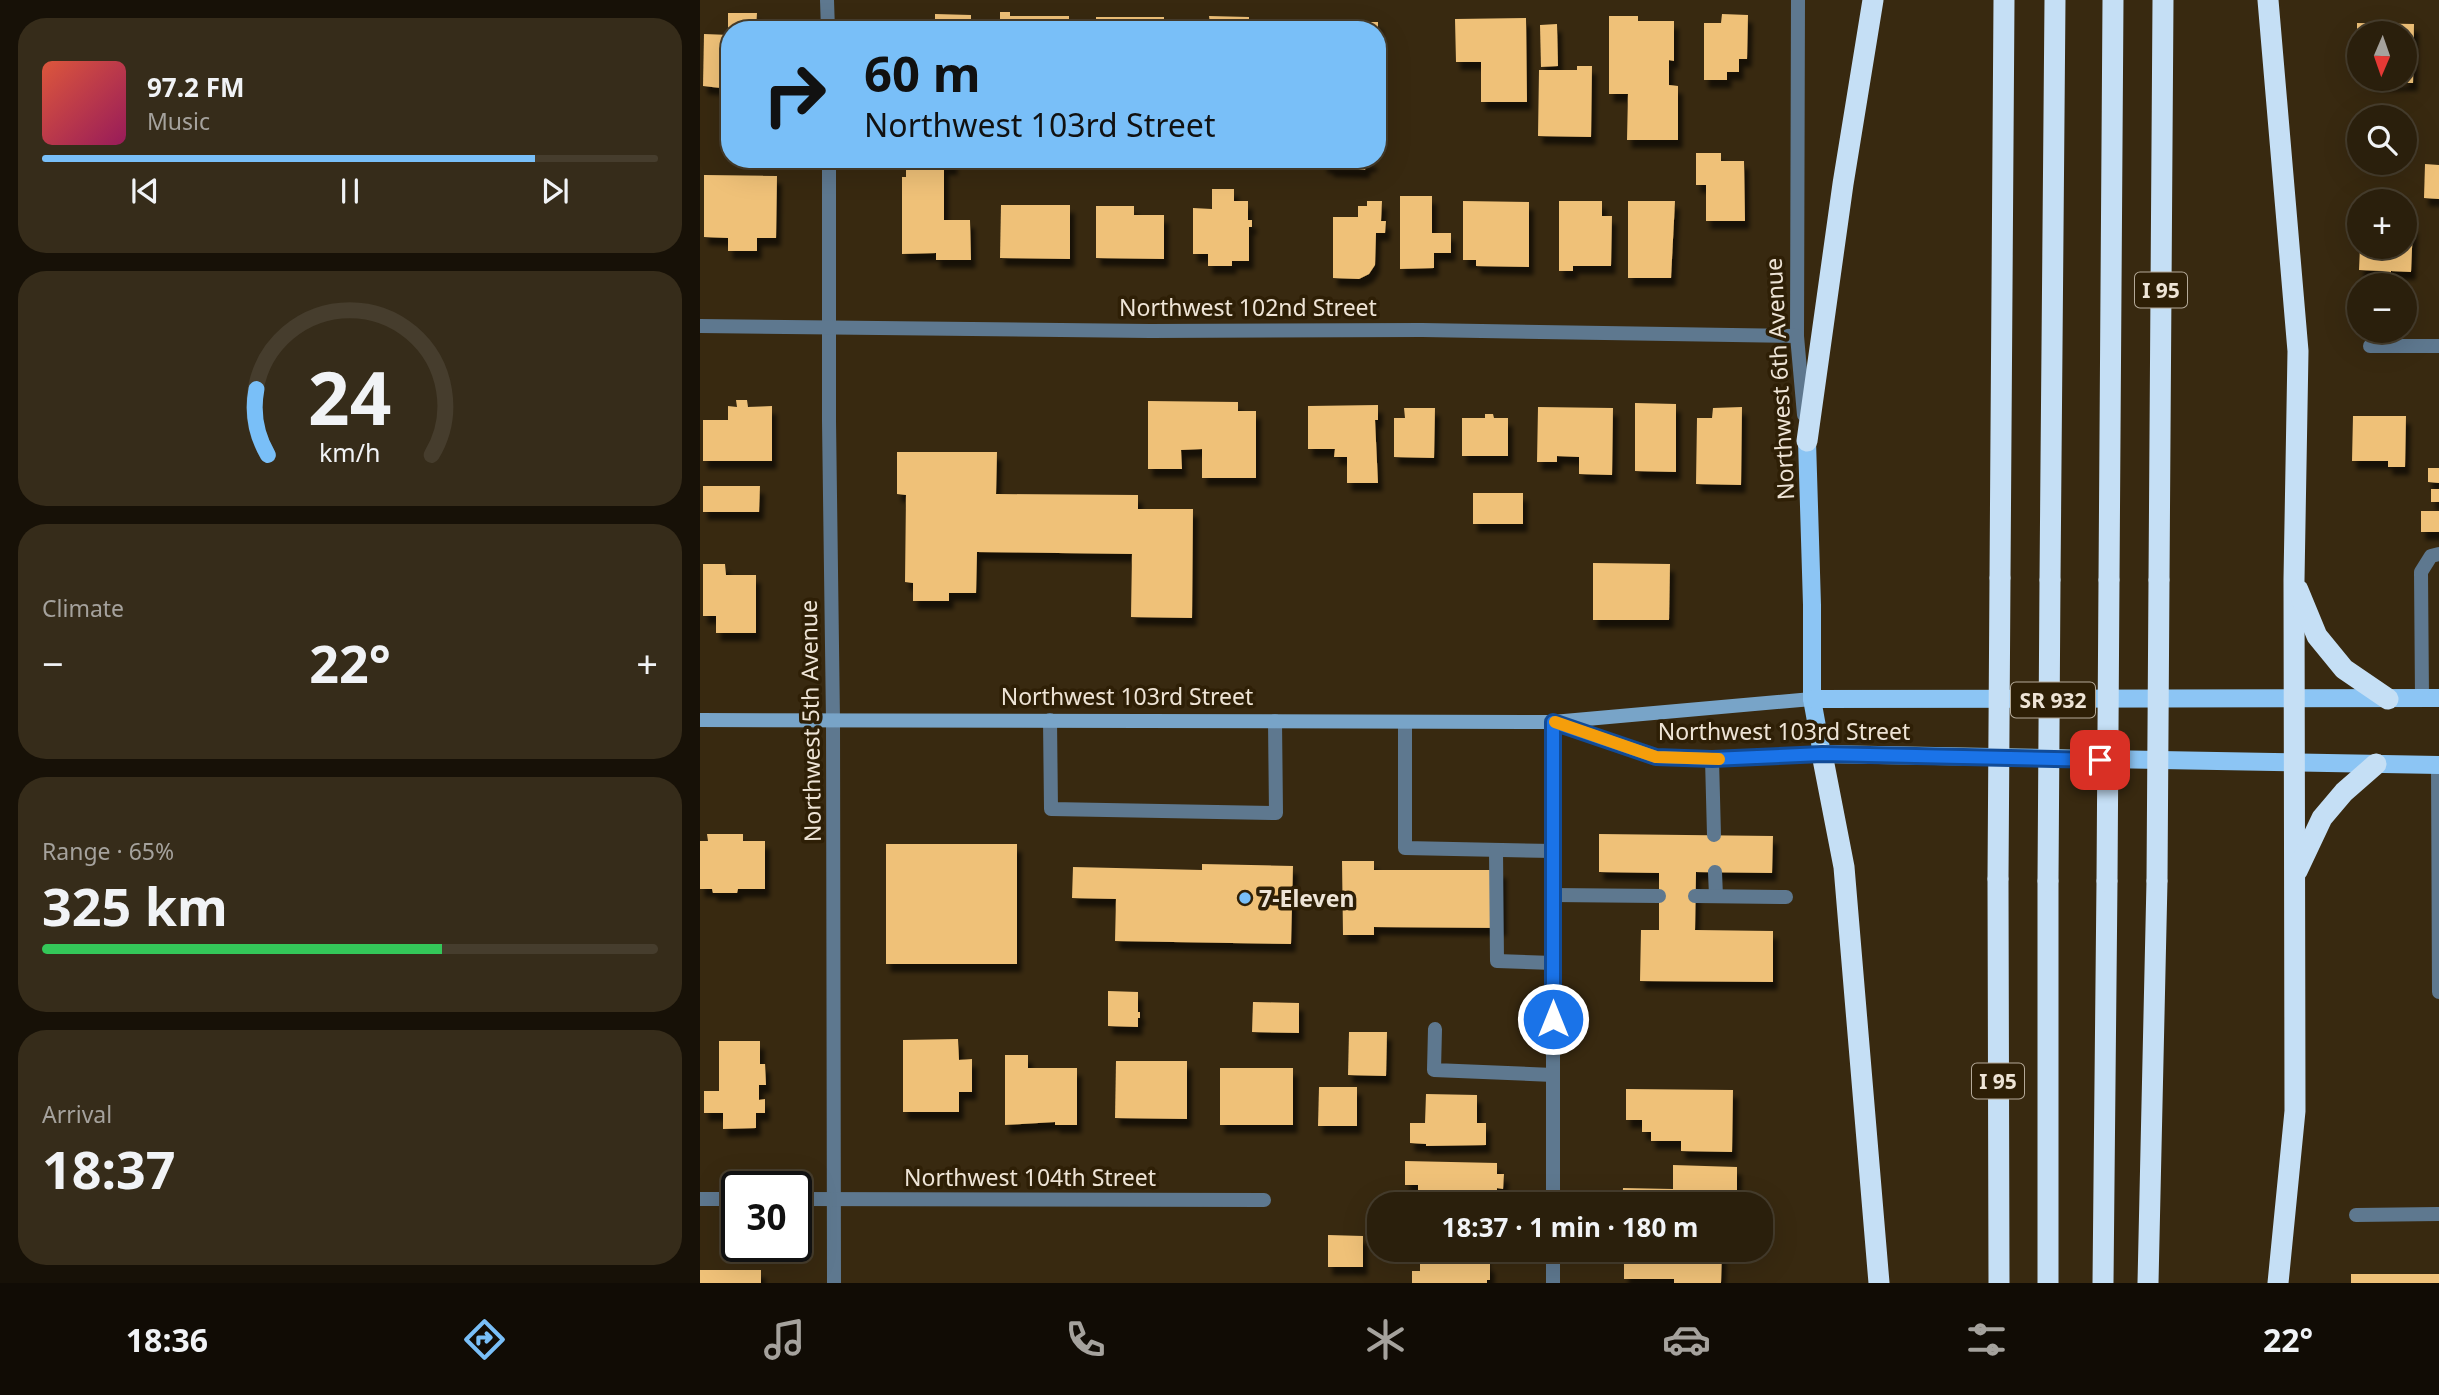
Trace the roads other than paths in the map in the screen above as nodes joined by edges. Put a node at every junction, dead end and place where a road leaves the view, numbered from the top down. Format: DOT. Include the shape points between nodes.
graph roads {
  1 [pos="827,0"];
  2 [pos="1798,0"];
  3 [pos="1873,0"];
  4 [pos="2004,0"];
  5 [pos="2055,0"];
  6 [pos="2113,0"];
  7 [pos="2163,0"];
  8 [pos="2268,0"];
  9 [pos="828,21"];
  10 [pos="829,168"];
  11 [pos="700,326"];
  12 [pos="830,326"];
  13 [pos="1797,336"];
  14 [pos="2370,346"];
  15 [pos="2439,346"];
  16 [pos="1807,442"];
  17 [pos="2439,554"];
  18 [pos="2294,580"];
  19 [pos="2431,698"];
  20 [pos="1812,699"];
  21 [pos="2388,699"];
  22 [pos="2295,700"];
  23 [pos="700,720"];
  24 [pos="834,720"];
  25 [pos="1050,720"];
  26 [pos="1275,721"];
  27 [pos="1405,722"];
  28 [pos="1553,722"];
  29 [pos="1822,754"];
  30 [pos="1712,759"];
  31 [pos="2295,763"];
  32 [pos="2376,764"];
  33 [pos="2439,765"];
  34 [pos="1714,835"];
  35 [pos="1496,850"];
  36 [pos="1553,851"];
  37 [pos="1715,872"];
  38 [pos="2295,877"];
  39 [pos="1553,895"];
  40 [pos="1659,896"];
  41 [pos="1695,896"];
  42 [pos="1716,896"];
  43 [pos="1786,897"];
  44 [pos="1553,963"];
  45 [pos="2439,992"];
  46 [pos="1436,1029"];
  47 [pos="1553,1075"];
  48 [pos="1553,1192"];
  49 [pos="700,1199"];
  50 [pos="721,1199"];
  51 [pos="812,1199"];
  52 [pos="835,1199"];
  53 [pos="1264,1200"];
  54 [pos="2439,1214"];
  55 [pos="2356,1215"];
  56 [pos="1553,1262"];
  57 [pos="834,1283"];
  58 [pos="1553,1283"];
  59 [pos="1878,1283"];
  60 [pos="1999,1283"];
  61 [pos="2048,1283"];
  62 [pos="2103,1283"];
  63 [pos="2148,1283"];
  64 [pos="2278,1283"];
  1 -- 9 [label="street"];
  2 -- 13 [label="street, Northwest 6th Avenue"];
  3 -- 16 [label="highway"];
  4 -- 60 [label="highway, I 95, bridge"];
  5 -- 61 [label="highway, bridge"];
  6 -- 62 [label="highway, bridge"];
  7 -- 63 [label="highway, I 95, bridge" via="2157,881"];
  8 -- 18 [label="highway" via="2298,351"];
  10 -- 12 [label="street, Northwest 5th Avenue"];
  11 -- 12 [label="street, Northwest 102nd Street"];
  12 -- 13 [label="street, Northwest 102nd Street"];
  12 -- 24 [label="street, Northwest 5th Avenue"];
  13 -- 16 [label="street, Northwest 6th Avenue"];
  14 -- 15 [label="street"];
  16 -- 20 [label="main road, Northwest 6th Avenue"];
  17 -- 19 [label="street" via="2431,556 2421,572"];
  18 -- 21 [label="highway" via="2317,636 2344,669"];
  18 -- 22 [label="highway"];
  19 -- 21 [label="main road, Northwest 103rd Street / SR 932"];
  20 -- 22 [label="main road, Northwest 103rd Street / SR 932"];
  20 -- 28 [label="main road, Northwest 103rd Street / SR 932"];
  20 -- 29 [label="main road, Northwest 6th Avenue"];
  21 -- 22 [label="main road, Northwest 103rd Street / SR 932"];
  22 -- 31 [label="highway"];
  23 -- 24 [label="main road, Northwest 103rd Street / SR 932"];
  24 -- 25 [label="main road, Northwest 103rd Street / SR 932"];
  24 -- 52 [label="street, Northwest 5th Avenue"];
  25 -- 26 [label="main road, Northwest 103rd Street / SR 932"];
  25 -- 26 [label="street" via="1051,809 1276,813"];
  26 -- 27 [label="main road, Northwest 103rd Street / SR 932"];
  27 -- 28 [label="main road, Northwest 103rd Street / SR 932"];
  27 -- 35 [label="street" via="1405,848"];
  28 -- 30 [label="main road, Northwest 103rd Street / SR 932" via="1656,757"];
  28 -- 36 [label="street"];
  29 -- 30 [label="main road, Northwest 103rd Street / SR 932"];
  29 -- 31 [label="main road, Northwest 103rd Street / SR 932"];
  29 -- 59 [label="highway" via="1844,867"];
  30 -- 34 [label="street"];
  31 -- 32 [label="main road, Northwest 103rd Street / SR 932"];
  31 -- 38 [label="highway"];
  32 -- 33 [label="main road, Northwest 103rd Street / SR 932"];
  32 -- 38 [label="highway" via="2322,818"];
  33 -- 45 [label="street"];
  35 -- 36 [label="street"];
  35 -- 44 [label="street" via="1497,961"];
  36 -- 39 [label="street"];
  37 -- 42 [label="street"];
  38 -- 64 [label="highway" via="2295,1111"];
  39 -- 40 [label="street"];
  39 -- 44 [label="street"];
  41 -- 42 [label="street"];
  42 -- 43 [label="street"];
  44 -- 47 [label="street"];
  46 -- 47 [label="street" via="1434,1070"];
  47 -- 48 [label="street"];
  49 -- 50 [label="street"];
  51 -- 52 [label="street, Northwest 104th Street"];
  52 -- 53 [label="street, Northwest 104th Street"];
  52 -- 57 [label="street, Northwest 5th Avenue"];
  54 -- 55 [label="street"];
  56 -- 58 [label="street"];
}
